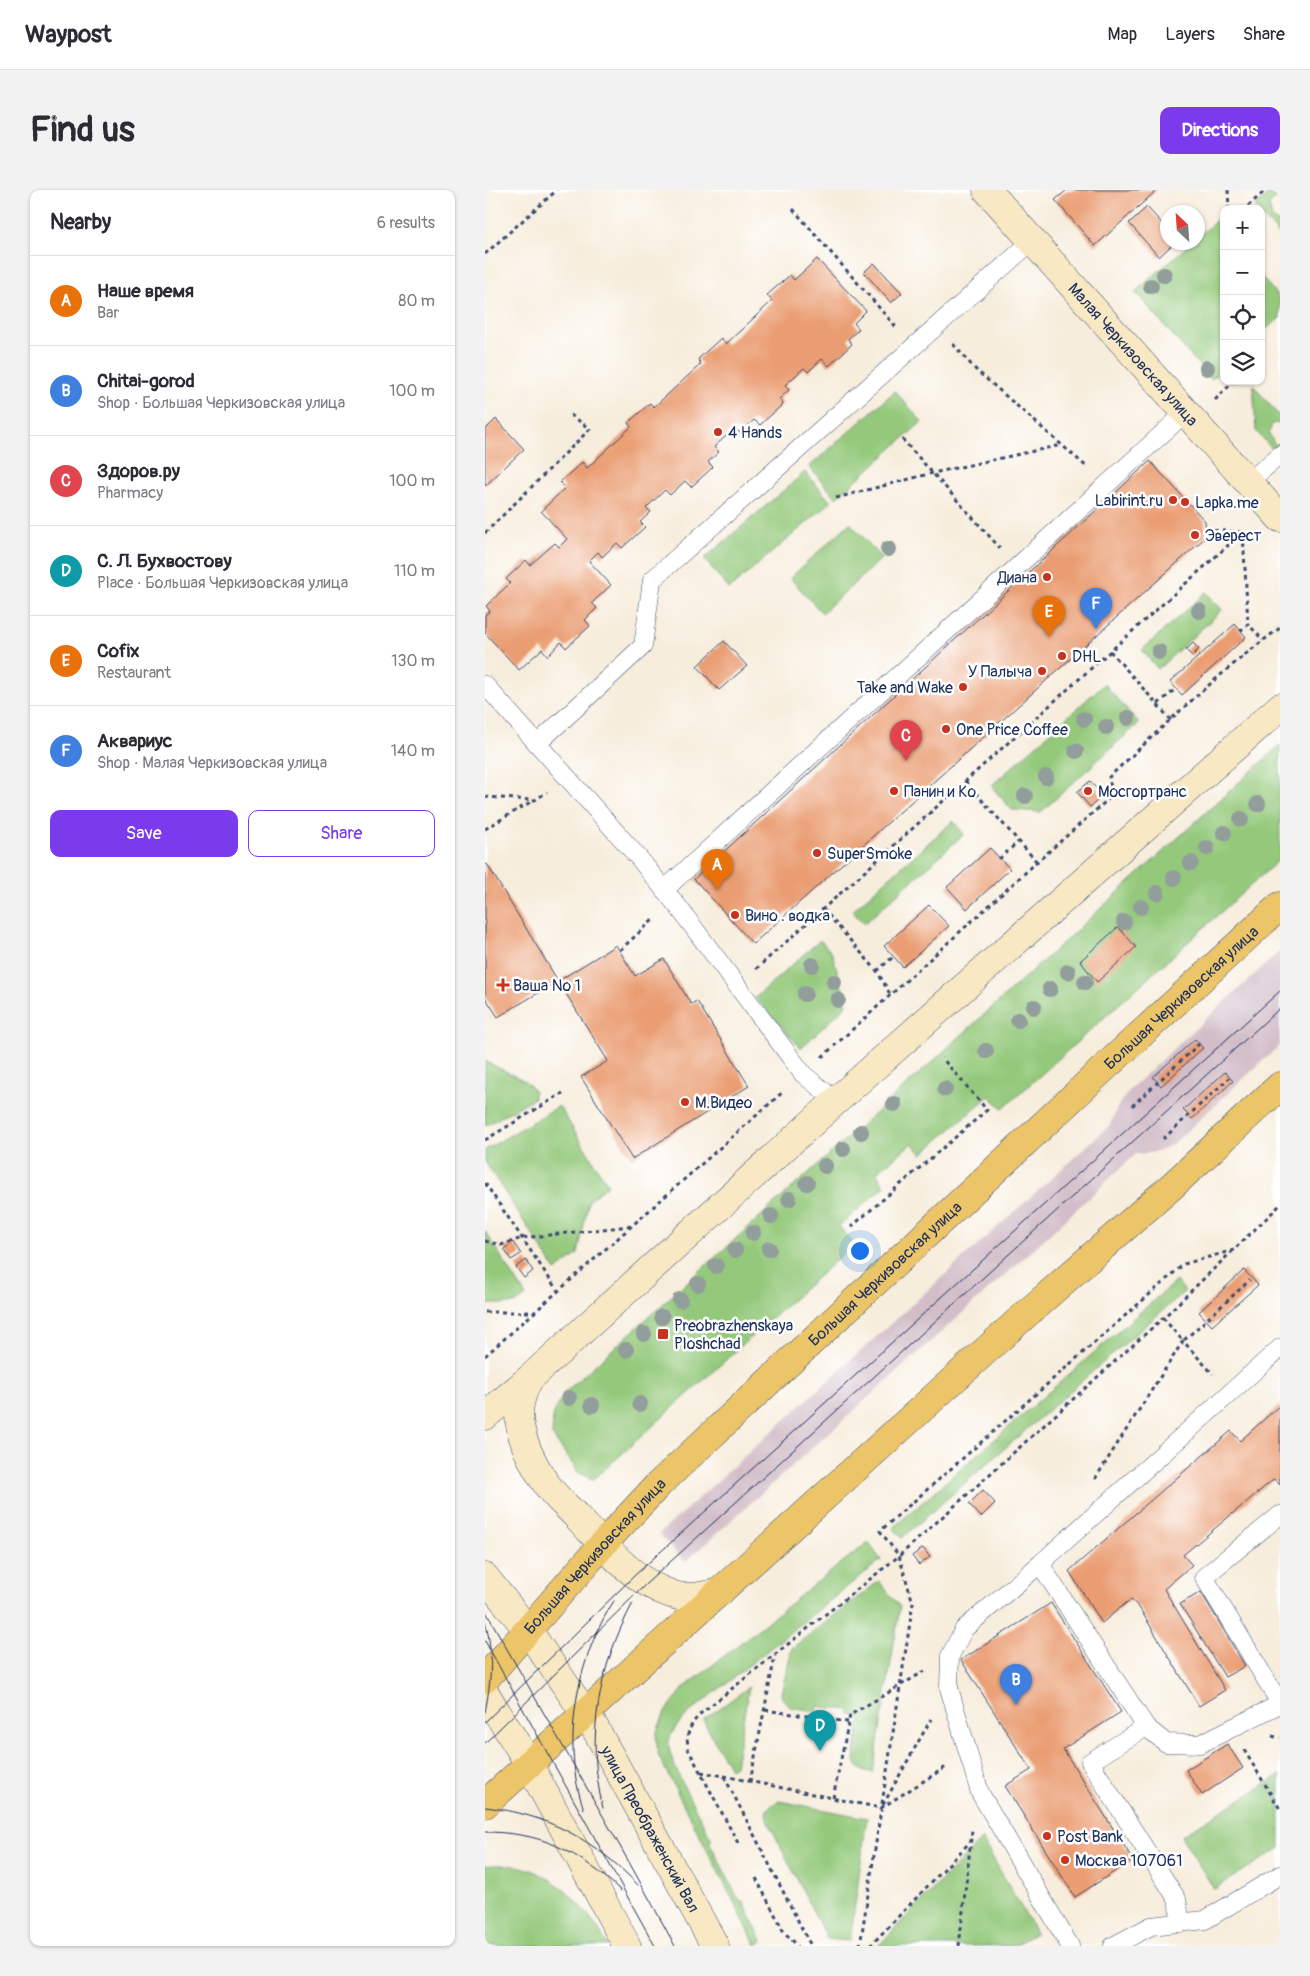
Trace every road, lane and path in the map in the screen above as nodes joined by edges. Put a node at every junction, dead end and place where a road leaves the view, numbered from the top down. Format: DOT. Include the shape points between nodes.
graph roads {
  1 [pos="557,190"];
  2 [pos="987,190"];
  3 [pos="1228,190"];
  4 [pos="1266,190"];
  5 [pos="1229,205"];
  6 [pos="1249,205"];
  7 [pos="793,210"];
  8 [pos="1032,241"];
  9 [pos="485,254"];
  10 [pos="936,324"];
  11 [pos="913,345"];
  12 [pos="1230,385"];
  13 [pos="1217,398"];
  14 [pos="1186,412"];
  15 [pos="568,413"];
  16 [pos="902,439"];
  17 [pos="1061,445"];
  18 [pos="1280,455"];
  19 [pos="933,474"];
  20 [pos="1248,482"];
  21 [pos="1108,484"];
  22 [pos="836,498"];
  23 [pos="1280,518"];
  24 [pos="1206,530"];
  25 [pos="1243,532"];
  26 [pos="485,533"];
  27 [pos="1017,567"];
  28 [pos="1248,624"];
  29 [pos="1280,628"];
  30 [pos="1240,631"];
  31 [pos="1263,640"];
  32 [pos="1110,651"];
  33 [pos="485,685"];
  34 [pos="1176,689"];
  35 [pos="1157,704"];
  36 [pos="1280,707"];
  37 [pos="1171,720"];
  38 [pos="538,743"];
  39 [pos="569,778"];
  40 [pos="965,781"];
  41 [pos="485,797"];
  42 [pos="535,800"];
  43 [pos="485,829"];
  44 [pos="1018,842"];
  45 [pos="999,858"];
  46 [pos="1037,862"];
  47 [pos="664,890"];
  48 [pos="1280,906"];
  49 [pos="823,909"];
  50 [pos="657,916"];
  51 [pos="619,950"];
  52 [pos="893,957"];
  53 [pos="877,971"];
  54 [pos="737,986"];
  55 [pos="890,994"];
  56 [pos="1199,1044"];
  57 [pos="942,1058"];
  58 [pos="803,1074"];
  59 [pos="1229,1078"];
  60 [pos="1280,1086"];
  61 [pos="563,1094"];
  62 [pos="836,1101"];
  63 [pos="1132,1106"];
  64 [pos="1163,1139"];
  65 [pos="485,1140"];
  66 [pos="485,1183"];
  67 [pos="1280,1205"];
  68 [pos="630,1226"];
  69 [pos="851,1227"];
  70 [pos="522,1238"];
  71 [pos="485,1241"];
  72 [pos="1236,1250"];
  73 [pos="1250,1280"];
  74 [pos="557,1290"];
  75 [pos="485,1312"];
  76 [pos="533,1312"];
  77 [pos="1163,1318"];
  78 [pos="1183,1340"];
  79 [pos="1280,1348"];
  80 [pos="485,1356"];
  81 [pos="529,1379"];
  82 [pos="1230,1392"];
  83 [pos="485,1416"];
  84 [pos="1093,1481"];
  85 [pos="1280,1515"];
  86 [pos="603,1544"];
  87 [pos="899,1556"];
  88 [pos="1040,1564"];
  89 [pos="485,1577"];
  90 [pos="720,1592"];
  91 [pos="527,1629"];
  92 [pos="775,1655"];
  93 [pos="950,1656"];
  94 [pos="485,1679"];
  95 [pos="900,1686"];
  96 [pos="949,1688"];
  97 [pos="485,1693"];
  98 [pos="1280,1704"];
  99 [pos="764,1710"];
  100 [pos="585,1714"];
  101 [pos="848,1722"];
  102 [pos="1146,1726"];
  103 [pos="1231,1729"];
  104 [pos="1280,1738"];
  105 [pos="969,1754"];
  106 [pos="529,1764"];
  107 [pos="700,1772"];
  108 [pos="724,1776"];
  109 [pos="750,1782"];
  110 [pos="980,1793"];
  111 [pos="833,1798"];
  112 [pos="485,1804"];
  113 [pos="881,1808"];
  114 [pos="1280,1809"];
  115 [pos="970,1842"];
  116 [pos="738,1843"];
  117 [pos="1280,1875"];
  118 [pos="756,1878"];
  119 [pos="1181,1923"];
  120 [pos="627,1946"];
  121 [pos="715,1946"];
  122 [pos="798,1946"];
  123 [pos="811,1946"];
  124 [pos="861,1946"];
  125 [pos="870,1946"];
  126 [pos="959,1946"];
  127 [pos="1070,1946"];
  128 [pos="1113,1946"];
  1 -- 9 [label="path"];
  2 -- 8 [label="street, Малая Черкизовская улица"];
  3 -- 5 [label="path"];
  4 -- 6 [label="path"];
  7 -- 11 [label="path"];
  8 -- 10 [label="lane"];
  8 -- 14 [label="street, Малая Черкизовская улица"];
  10 -- 11 [label="lane"];
  10 -- 17 [label="path" via="975,369"];
  11 -- 38 [label="lane" via="653,580 643,646"];
  12 -- 13 [label="path"];
  14 -- 20 [label="street, Малая Черкизовская улица"];
  14 -- 21 [label="lane"];
  15 -- 26 [label="path" via="590,429"];
  16 -- 19 [label="path"];
  17 -- 19 [label="path"];
  17 -- 21 [label="path"];
  18 -- 20 [label="lane"];
  19 -- 22 [label="path"];
  19 -- 27 [label="path"];
  20 -- 23 [label="street, Малая Черкизовская улица"];
  21 -- 27 [label="lane"];
  24 -- 25 [label="path"];
  25 -- 28 [label="path"];
  25 -- 32 [label="path"];
  27 -- 47 [label="lane"];
  28 -- 30 [label="path"];
  28 -- 31 [label="path"];
  29 -- 31 [label="path"];
  31 -- 37 [label="path"];
  32 -- 35 [label="path"];
  32 -- 40 [label="path"];
  33 -- 38 [label="lane"];
  34 -- 35 [label="path"];
  35 -- 37 [label="path"];
  36 -- 62 [label="street"];
  37 -- 46 [label="path" via="1109,777 1112,796"];
  38 -- 39 [label="lane"];
  39 -- 42 [label="path"];
  39 -- 47 [label="lane"];
  40 -- 44 [label="path"];
  40 -- 49 [label="path"];
  41 -- 42 [label="path"];
  42 -- 43 [label="path"];
  44 -- 45 [label="path"];
  44 -- 46 [label="path"];
  46 -- 55 [label="path"];
  47 -- 54 [label="lane"];
  48 -- 86 [label="main road, Большая Черкизовская улица" via="658,1485"];
  49 -- 53 [label="path"];
  49 -- 54 [label="path"];
  50 -- 51 [label="path"];
  52 -- 53 [label="path"];
  53 -- 55 [label="path"];
  54 -- 58 [label="lane"];
  55 -- 58 [label="path"];
  56 -- 63 [label="path"];
  57 -- 69 [label="path" via="987,1110"];
  58 -- 62 [label="lane"];
  58 -- 68 [label="path"];
  59 -- 64 [label="path"];
  60 -- 90 [label="main road"];
  61 -- 65 [label="path"];
  62 -- 81 [label="street"];
  66 -- 70 [label="path"];
  67 -- 72 [label="path"];
  68 -- 70 [label="path"];
  68 -- 74 [label="path"];
  70 -- 71 [label="path" via="501,1244"];
  70 -- 74 [label="path"];
  72 -- 77 [label="path"];
  72 -- 87 [label="path" via="1184,1264 880,1531"];
  73 -- 78 [label="path"];
  74 -- 76 [label="path"];
  75 -- 76 [label="path"];
  76 -- 80 [label="path"];
  77 -- 78 [label="path"];
  77 -- 87 [label="path"];
  78 -- 82 [label="path"];
  78 -- 84 [label="path"];
  79 -- 82 [label="lane"];
  81 -- 83 [label="street"];
  81 -- 86 [label="street" via="521,1395 519,1411 520,1429 527,1447 547,1485"];
  82 -- 88 [label="lane"];
  85 -- 98 [label="lane" via="1204,1577"];
  86 -- 90 [label="street" via="635,1575 673,1595 697,1596"];
  86 -- 91 [label="main road, Большая Черкизовская улица"];
  87 -- 92 [label="path"];
  87 -- 95 [label="path" via="913,1603"];
  88 -- 93 [label="lane" via="965,1629"];
  88 -- 102 [label="lane"];
  89 -- 91 [label="street, улица Преображенский Вал"];
  90 -- 100 [label="main road"];
  91 -- 94 [label="main road, Большая Черкизовская улица"];
  91 -- 100 [label="street, улица Преображенский Вал"];
  92 -- 99 [label="path"];
  92 -- 107 [label="path" via="692,1723 687,1736 688,1749"];
  93 -- 95 [label="path"];
  93 -- 96 [label="lane"];
  95 -- 101 [label="path" via="850,1715"];
  95 -- 113 [label="path"];
  96 -- 105 [label="lane"];
  96 -- 113 [label="path"];
  97 -- 106 [label="street"];
  98 -- 103 [label="lane"];
  99 -- 101 [label="path"];
  99 -- 109 [label="path"];
  100 -- 106 [label="main road"];
  100 -- 121 [label="street, улица Преображенский Вал"];
  101 -- 111 [label="path"];
  102 -- 103 [label="lane" via="1166,1743 1201,1744"];
  102 -- 119 [label="lane" via="1090,1762 1177,1899"];
  103 -- 104 [label="path"];
  103 -- 114 [label="path"];
  105 -- 110 [label="lane"];
  105 -- 113 [label="path"];
  106 -- 112 [label="main road"];
  106 -- 120 [label="street"];
  107 -- 108 [label="path"];
  107 -- 116 [label="path"];
  108 -- 109 [label="path"];
  108 -- 123 [label="path"];
  109 -- 111 [label="path"];
  110 -- 115 [label="path"];
  110 -- 127 [label="lane"];
  111 -- 113 [label="path"];
  113 -- 124 [label="path"];
  115 -- 125 [label="path"];
  115 -- 126 [label="path"];
  117 -- 119 [label="lane" via="1205,1920"];
  118 -- 122 [label="path" via="783,1932"];
  119 -- 128 [label="lane" via="1151,1926"];
}
